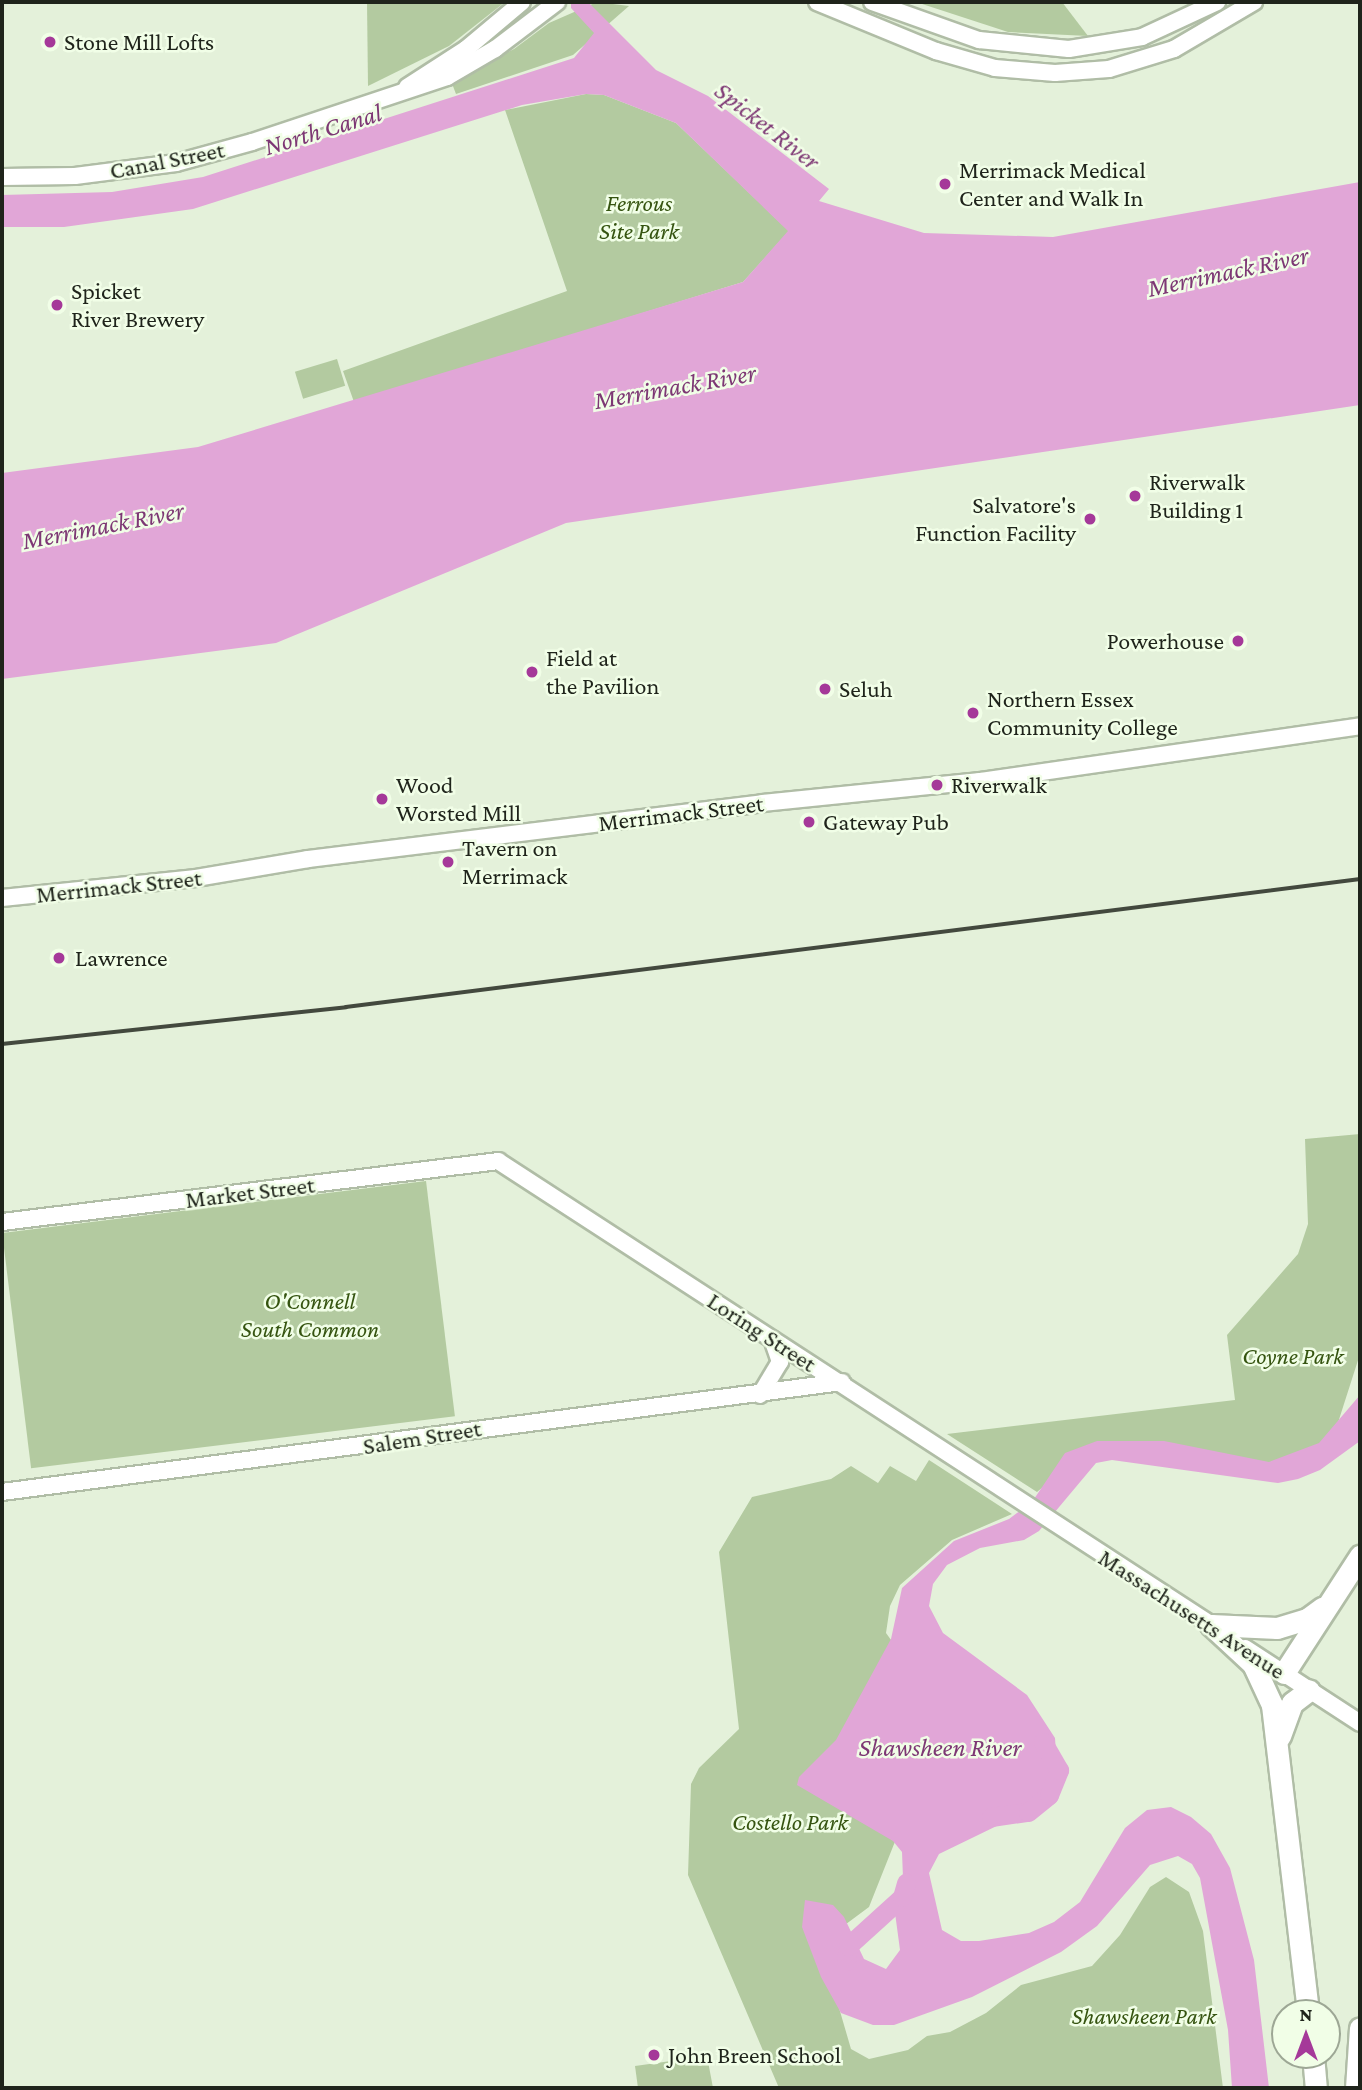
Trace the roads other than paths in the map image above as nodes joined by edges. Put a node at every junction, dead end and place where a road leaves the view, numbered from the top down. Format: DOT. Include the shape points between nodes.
graph roads {
  1 [pos="522,2"];
  2 [pos="557,2"];
  3 [pos="817,2"];
  4 [pos="872,2"];
  5 [pos="1217,2"];
  6 [pos="1254,2"];
  7 [pos="405,88"];
  8 [pos="2,177"];
  9 [pos="1360,726"];
  10 [pos="2,898"];
  11 [pos="498,1161"];
  12 [pos="2,1222"];
  13 [pos="772,1339"];
  14 [pos="842,1382"];
  15 [pos="760,1395"];
  16 [pos="2,1492"];
  17 [pos="1025,1504"];
  18 [pos="1360,1556"];
  19 [pos="1332,1600"];
  20 [pos="1211,1625"];
  21 [pos="1284,1673"];
  22 [pos="1309,1690"];
  23 [pos="1360,1723"];
  24 [pos="1278,1740"];
  25 [pos="1306,1999"];
  26 [pos="1360,2028"];
  27 [pos="1314,2069"];
  28 [pos="1316,2088"];
  29 [pos="1356,2088"];
  1 -- 7 [label="main road, Canal Street"];
  2 -- 7 [label="main road, Canal Street" via="447,77"];
  3 -- 6 [label="main road" via="936,51 995,68 1055,73 1109,69 1174,50"];
  4 -- 5 [label="main road" via="979,40 1069,49 1142,37"];
  7 -- 8 [label="main road, Canal Street" via="190,160 75,176"];
  9 -- 10 [label="main road, Merrimack Street" via="980,781 763,803 308,859 196,878"];
  11 -- 12 [label="main road, Market Street"];
  11 -- 13 [label="main road, Loring Street"];
  13 -- 14 [label="main road, Loring Street"];
  13 -- 15 [label="main road" via="780,1362"];
  14 -- 15 [label="main road, Salem Street"];
  14 -- 17 [label="main road, Loring Street"];
  15 -- 16 [label="main road, Salem Street"];
  17 -- 20 [label="main road, Massachusetts Avenue"];
  18 -- 19 [label="highway"];
  19 -- 20 [label="highway" via="1307,1619 1277,1628"];
  19 -- 21 [label="highway"];
  20 -- 21 [label="main road, Massachusetts Avenue"];
  20 -- 24 [label="highway" via="1263,1679"];
  21 -- 22 [label="main road, Massachusetts Avenue"];
  22 -- 23 [label="main road, Massachusetts Avenue"];
  22 -- 24 [label="highway" via="1292,1703"];
  24 -- 25 [label="highway"];
  26 -- 29 [label="highway"];
  27 -- 28 [label="highway"];
}
